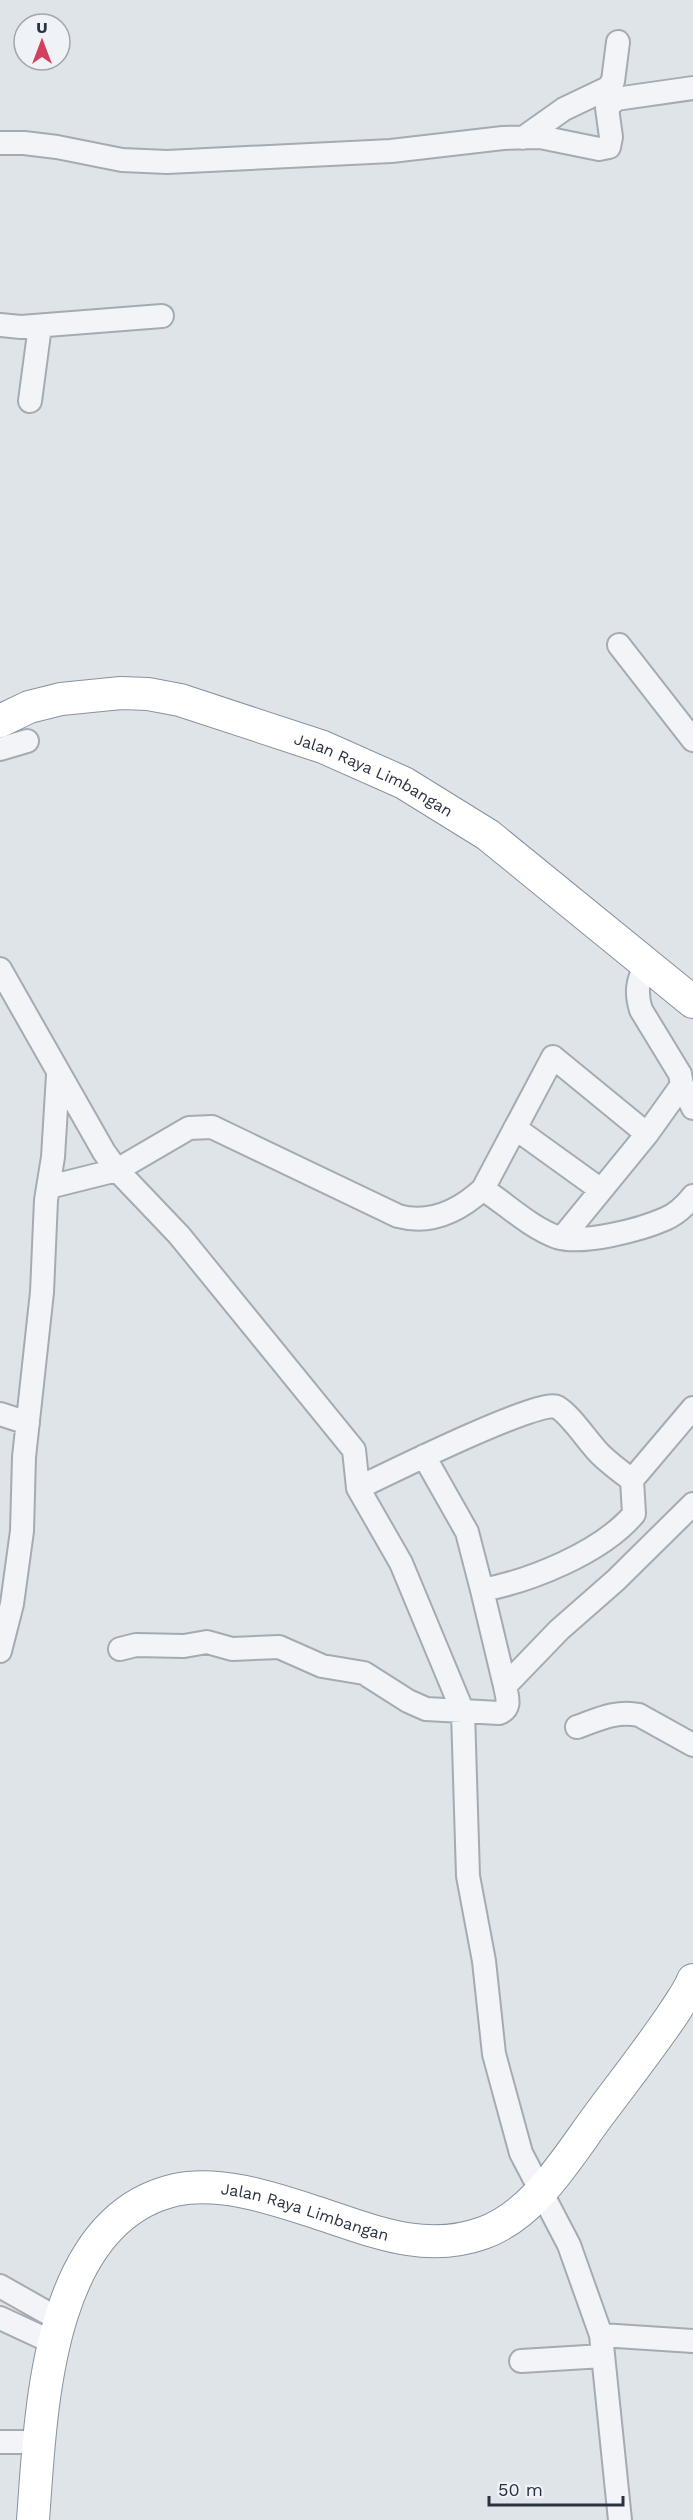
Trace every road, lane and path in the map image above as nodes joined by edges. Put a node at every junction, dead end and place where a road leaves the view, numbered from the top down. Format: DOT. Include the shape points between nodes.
graph roads {
  1 [pos="618,42"];
  2 [pos="693,88"];
  3 [pos="522,138"];
  4 [pos="0,143"];
  5 [pos="162,316"];
  6 [pos="0,325"];
  7 [pos="40,326"];
  8 [pos="30,401"];
  9 [pos="619,645"];
  10 [pos="0,721"];
  11 [pos="693,740"];
  12 [pos="27,741"];
  13 [pos="0,749"];
  14 [pos="647,962"];
  15 [pos="0,969"];
  16 [pos="693,1002"];
  17 [pos="58,1075"];
  18 [pos="682,1085"];
  19 [pos="693,1108"];
  20 [pos="515,1128"];
  21 [pos="646,1134"];
  22 [pos="117,1170"];
  23 [pos="49,1187"];
  24 [pos="483,1189"];
  25 [pos="601,1190"];
  26 [pos="693,1196"];
  27 [pos="562,1238"];
  28 [pos="693,1408"];
  29 [pos="0,1414"];
  30 [pos="28,1423"];
  31 [pos="423,1456"];
  32 [pos="632,1480"];
  33 [pos="358,1488"];
  34 [pos="693,1504"];
  35 [pos="482,1590"];
  36 [pos="120,1649"];
  37 [pos="0,1651"];
  38 [pos="505,1686"];
  39 [pos="463,1712"];
  40 [pos="577,1727"];
  41 [pos="693,1745"];
  42 [pos="693,1980"];
  43 [pos="541,2188"];
  44 [pos="0,2286"];
  45 [pos="0,2318"];
  46 [pos="56,2331"];
  47 [pos="693,2341"];
  48 [pos="602,2345"];
  49 [pos="521,2361"];
  50 [pos="0,2442"];
  51 [pos="39,2442"];
  52 [pos="33,2520"];
  53 [pos="620,2520"];
  1 -- 3 [label="street" via="613,81 608,88 564,109"];
  2 -- 3 [label="street" via="616,99 607,108 611,137 606,148 540,137"];
  3 -- 4 [label="street" via="391,151 167,162 122,160 57,147"];
  5 -- 7 [label="street"];
  6 -- 7 [label="street"];
  7 -- 8 [label="street"];
  9 -- 11 [label="street"];
  10 -- 14 [label="highway, Jalan Raya Limbangan" via="29,707 61,699 148,694 180,700 323,747 404,783 488,835"];
  12 -- 13 [label="street"];
  14 -- 16 [label="highway, Jalan Raya Limbangan"];
  14 -- 18 [label="street" via="639,979 638,1000 680,1074"];
  15 -- 17 [label="street"];
  17 -- 22 [label="street"];
  17 -- 23 [label="street"];
  18 -- 19 [label="street"];
  18 -- 21 [label="street"];
  20 -- 21 [label="street" via="556,1057"];
  20 -- 24 [label="street"];
  20 -- 25 [label="street"];
  21 -- 25 [label="street"];
  22 -- 23 [label="street"];
  22 -- 24 [label="street" via="189,1128 200,1126 212,1127 407,1219 447,1214"];
  22 -- 33 [label="street" via="179,1235 354,1450"];
  23 -- 30 [label="street"];
  24 -- 27 [label="street" via="546,1232"];
  25 -- 27 [label="street"];
  26 -- 27 [label="street" via="665,1219 638,1228 583,1239"];
  28 -- 32 [label="street"];
  29 -- 30 [label="street"];
  30 -- 37 [label="street" via="22,1531 12,1604"];
  31 -- 32 [label="street" via="518,1415 555,1405 601,1455"];
  31 -- 33 [label="street"];
  31 -- 35 [label="street" via="467,1532"];
  32 -- 35 [label="street" via="634,1514 625,1524 569,1560 510,1585"];
  33 -- 39 [label="street" via="401,1563"];
  34 -- 38 [label="street"];
  35 -- 38 [label="street"];
  36 -- 39 [label="street" via="207,1642 232,1649 279,1647 322,1666 364,1674 426,1709"];
  38 -- 39 [label="street" via="505,1710"];
  39 -- 43 [label="street" via="468,1876 484,1961 494,2054 521,2153"];
  40 -- 41 [label="street" via="611,1715 639,1715"];
  42 -- 43 [label="highway, Jalan Raya Limbangan" via="667,2023"];
  43 -- 46 [label="highway, Jalan Raya Limbangan" via="515,2217 485,2233 452,2242 405,2241 252,2193 177,2190 149,2199 119,2219 89,2252"];
  43 -- 48 [label="street" via="569,2245"];
  44 -- 46 [label="street"];
  45 -- 46 [label="street"];
  46 -- 51 [label="highway, Jalan Raya Limbangan"];
  47 -- 48 [label="street"];
  48 -- 49 [label="street"];
  48 -- 53 [label="street"];
  50 -- 51 [label="street"];
  51 -- 52 [label="highway, Jalan Raya Limbangan"];
}
